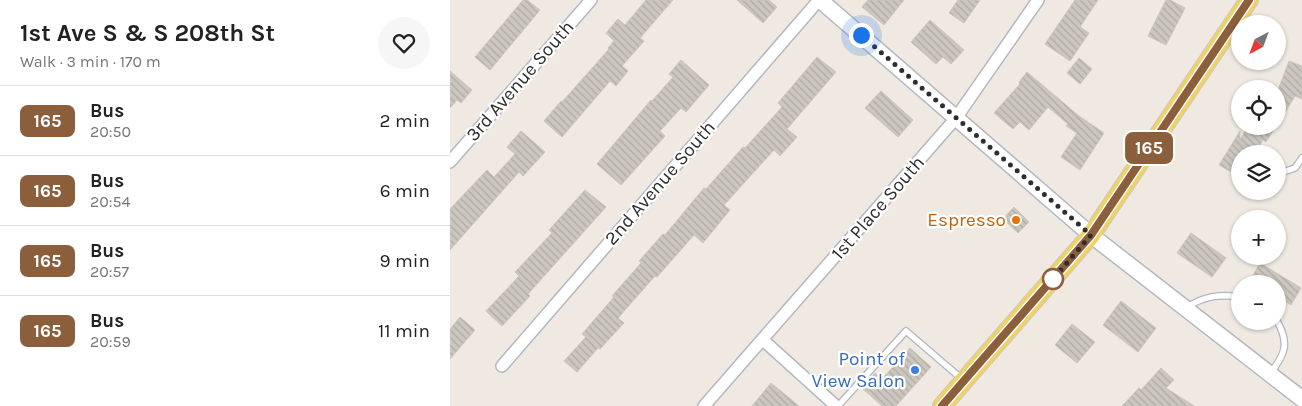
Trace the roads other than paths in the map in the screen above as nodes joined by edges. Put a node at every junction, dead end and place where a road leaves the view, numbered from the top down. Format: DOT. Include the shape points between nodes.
graph roads {
  1 [pos="591,0"];
  2 [pos="819,0"];
  3 [pos="1038,0"];
  4 [pos="1249,0"];
  5 [pos="956,118"];
  6 [pos="1302,158"];
  7 [pos="450,162"];
  8 [pos="1286,171"];
  9 [pos="1091,235"];
  10 [pos="1231,296"];
  11 [pos="1186,308"];
  12 [pos="1281,330"];
  13 [pos="763,340"];
  14 [pos="502,366"];
  15 [pos="1270,374"];
  16 [pos="964,380"];
  17 [pos="1302,398"];
  18 [pos="704,406"];
  19 [pos="837,406"];
  20 [pos="942,406"];
  1 -- 7 [label="street, 3rd Avenue South"];
  2 -- 5 [label="street"];
  2 -- 14 [label="street, 2nd Avenue South"];
  3 -- 5 [label="street, 1st Place South"];
  4 -- 9 [label="main road"];
  5 -- 9 [label="street"];
  5 -- 13 [label="street, 1st Place South"];
  6 -- 8 [label="lane" via="1295,168"];
  9 -- 11 [label="street"];
  9 -- 16 [label="main road"];
  10 -- 11 [label="lane" via="1210,296"];
  11 -- 15 [label="street"];
  12 -- 15 [label="lane" via="1285,338 1284,352"];
  13 -- 18 [label="street, 1st Place South"];
  13 -- 19 [label="street"];
  15 -- 17 [label="street"];
  16 -- 19 [label="lane" via="906,331"];
  16 -- 20 [label="main road"];
}
